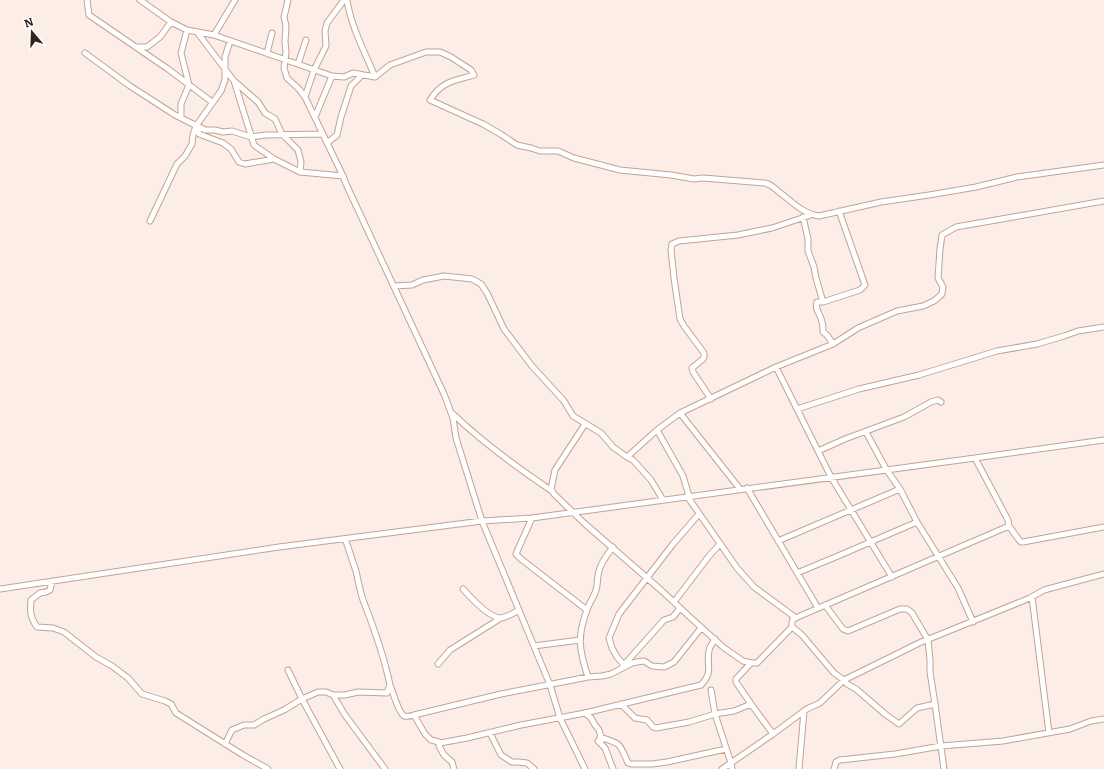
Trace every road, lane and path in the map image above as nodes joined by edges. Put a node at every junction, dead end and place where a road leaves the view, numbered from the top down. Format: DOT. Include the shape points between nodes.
graph roads {
  1 [pos="87,0"];
  2 [pos="140,0"];
  3 [pos="288,0"];
  4 [pos="346,0"];
  5 [pos="232,1"];
  6 [pos="170,22"];
  7 [pos="187,30"];
  8 [pos="197,32"];
  9 [pos="272,33"];
  10 [pos="214,35"];
  11 [pos="306,40"];
  12 [pos="230,41"];
  13 [pos="136,47"];
  14 [pos="85,53"];
  15 [pos="267,53"];
  16 [pos="285,60"];
  17 [pos="298,64"];
  18 [pos="224,69"];
  19 [pos="314,70"];
  20 [pos="362,75"];
  21 [pos="332,76"];
  22 [pos="375,77"];
  23 [pos="234,81"];
  24 [pos="189,85"];
  25 [pos="305,97"];
  26 [pos="212,102"];
  27 [pos="315,117"];
  28 [pos="181,118"];
  29 [pos="196,126"];
  30 [pos="282,134"];
  31 [pos="323,134"];
  32 [pos="251,137"];
  33 [pos="328,143"];
  34 [pos="274,159"];
  35 [pos="1104,165"];
  36 [pos="300,172"];
  37 [pos="343,176"];
  38 [pos="1104,201"];
  39 [pos="839,211"];
  40 [pos="811,215"];
  41 [pos="803,217"];
  42 [pos="150,221"];
  43 [pos="394,286"];
  44 [pos="823,302"];
  45 [pos="1104,327"];
  46 [pos="833,344"];
  47 [pos="776,367"];
  48 [pos="711,399"];
  49 [pos="941,402"];
  50 [pos="797,409"];
  51 [pos="680,413"];
  52 [pos="452,414"];
  53 [pos="586,424"];
  54 [pos="658,430"];
  55 [pos="866,432"];
  56 [pos="1104,440"];
  57 [pos="818,451"];
  58 [pos="627,457"];
  59 [pos="975,458"];
  60 [pos="886,470"];
  61 [pos="831,477"];
  62 [pos="747,488"];
  63 [pos="740,489"];
  64 [pos="900,489"];
  65 [pos="552,491"];
  66 [pos="688,496"];
  67 [pos="663,500"];
  68 [pos="851,510"];
  69 [pos="573,512"];
  70 [pos="699,514"];
  71 [pos="532,518"];
  72 [pos="482,521"];
  73 [pos="917,522"];
  74 [pos="1009,526"];
  75 [pos="1104,527"];
  76 [pos="345,538"];
  77 [pos="778,541"];
  78 [pos="871,542"];
  79 [pos="720,544"];
  80 [pos="613,547"];
  81 [pos="939,556"];
  82 [pos="797,572"];
  83 [pos="1104,574"];
  84 [pos="647,577"];
  85 [pos="892,577"];
  86 [pos="52,581"];
  87 [pos="0,589"];
  88 [pos="463,589"];
  89 [pos="1032,597"];
  90 [pos="674,602"];
  91 [pos="825,605"];
  92 [pos="680,608"];
  93 [pos="818,608"];
  94 [pos="519,610"];
  95 [pos="587,610"];
  96 [pos="501,618"];
  97 [pos="796,618"];
  98 [pos="973,622"];
  99 [pos="792,627"];
  100 [pos="701,628"];
  101 [pos="715,639"];
  102 [pos="580,640"];
  103 [pos="928,640"];
  104 [pos="534,646"];
  105 [pos="751,663"];
  106 [pos="438,664"];
  107 [pos="624,665"];
  108 [pos="288,670"];
  109 [pos="619,670"];
  110 [pos="588,676"];
  111 [pos="844,680"];
  112 [pos="390,685"];
  113 [pos="550,685"];
  114 [pos="711,690"];
  115 [pos="332,695"];
  116 [pos="302,699"];
  117 [pos="621,704"];
  118 [pos="751,704"];
  119 [pos="935,704"];
  120 [pos="804,711"];
  121 [pos="585,713"];
  122 [pos="715,714"];
  123 [pos="414,715"];
  124 [pos="560,718"];
  125 [pos="1104,720"];
  126 [pos="490,733"];
  127 [pos="1049,733"];
  128 [pos="774,734"];
  129 [pos="600,737"];
  130 [pos="225,744"];
  131 [pos="439,744"];
  132 [pos="941,746"];
  133 [pos="726,749"];
  134 [pos="731,766"];
  135 [pos="268,769"];
  136 [pos="340,769"];
  137 [pos="384,769"];
  138 [pos="454,769"];
  139 [pos="534,769"];
  140 [pos="585,769"];
  141 [pos="613,769"];
  142 [pos="722,769"];
  143 [pos="799,769"];
  144 [pos="834,769"];
  145 [pos="944,769"];
  1 -- 13 [label="street" via="89,14"];
  2 -- 6 [label="street"];
  3 -- 16 [label="street" via="284,17"];
  4 -- 19 [label="street" via="327,24 326,46"];
  4 -- 22 [label="street" via="354,29"];
  5 -- 10 [label="street"];
  6 -- 7 [label="street"];
  6 -- 13 [label="street" via="160,37 148,47"];
  7 -- 8 [label="street"];
  7 -- 24 [label="street" via="181,53"];
  8 -- 10 [label="street"];
  8 -- 18 [label="street"];
  9 -- 15 [label="street"];
  10 -- 12 [label="street"];
  11 -- 17 [label="street"];
  12 -- 15 [label="street"];
  12 -- 18 [label="street"];
  13 -- 24 [label="street"];
  14 -- 28 [label="street" via="130,86"];
  15 -- 16 [label="street"];
  16 -- 17 [label="street"];
  16 -- 25 [label="street" via="287,78"];
  17 -- 19 [label="street"];
  18 -- 23 [label="street"];
  18 -- 26 [label="street" via="225,80 221,91"];
  19 -- 21 [label="street"];
  19 -- 25 [label="street"];
  20 -- 21 [label="street" via="353,73 344,77"];
  20 -- 22 [label="street"];
  20 -- 33 [label="street" via="351,86 337,135"];
  21 -- 27 [label="street"];
  22 -- 40 [label="street" via="397,62 426,52 440,52 471,70 474,75 446,83 436,90 430,100 483,124 517,146 540,151 558,151 574,158 620,170 694,179 770,184"];
  23 -- 30 [label="street" via="258,102 265,113 275,119"];
  23 -- 32 [label="street"];
  24 -- 26 [label="street"];
  24 -- 28 [label="street" via="181,104"];
  25 -- 27 [label="street"];
  26 -- 29 [label="street"];
  27 -- 31 [label="street"];
  28 -- 29 [label="street"];
  29 -- 32 [label="street" via="205,130 232,131"];
  29 -- 34 [label="street" via="199,134 223,143 231,149 239,162 245,164"];
  29 -- 42 [label="street" via="192,144 177,164"];
  30 -- 31 [label="street"];
  30 -- 32 [label="street"];
  30 -- 36 [label="street" via="298,150"];
  31 -- 33 [label="street"];
  32 -- 34 [label="street" via="254,145"];
  33 -- 37 [label="street"];
  34 -- 36 [label="street"];
  35 -- 39 [label="street" via="1017,177 976,187"];
  36 -- 37 [label="street"];
  37 -- 43 [label="street"];
  38 -- 46 [label="street" via="956,227 942,235 938,278 943,287 942,294 923,306 898,311 858,328"];
  39 -- 40 [label="street" via="819,216"];
  39 -- 44 [label="street" via="865,285 860,290"];
  40 -- 41 [label="street"];
  41 -- 44 [label="street" via="808,251"];
  41 -- 48 [label="street" via="772,228 672,244 680,319 704,353 703,359 692,368 693,372"];
  43 -- 52 [label="street"];
  43 -- 53 [label="street" via="412,285 444,276 472,279 481,284 504,329 520,351 564,401 573,416"];
  44 -- 46 [label="street" via="817,302 816,306 820,313 823,332"];
  45 -- 50 [label="street" via="1078,331 1038,344 996,351"];
  46 -- 47 [label="street"];
  47 -- 48 [label="street"];
  47 -- 50 [label="street"];
  48 -- 51 [label="street"];
  49 -- 55 [label="street" via="931,402 904,417"];
  50 -- 57 [label="street"];
  51 -- 54 [label="street"];
  51 -- 63 [label="street"];
  52 -- 65 [label="street" via="473,433"];
  52 -- 72 [label="street" via="456,438"];
  53 -- 58 [label="street" via="601,433 613,447"];
  53 -- 65 [label="street" via="554,470"];
  54 -- 58 [label="street"];
  54 -- 66 [label="street" via="683,476"];
  55 -- 57 [label="street"];
  55 -- 60 [label="street"];
  56 -- 59 [label="street"];
  57 -- 61 [label="street"];
  58 -- 67 [label="street" via="651,480"];
  59 -- 60 [label="street"];
  59 -- 74 [label="street"];
  60 -- 61 [label="street"];
  60 -- 64 [label="street"];
  61 -- 62 [label="street"];
  61 -- 68 [label="street"];
  62 -- 63 [label="street"];
  62 -- 77 [label="street"];
  63 -- 66 [label="street"];
  64 -- 68 [label="street"];
  64 -- 73 [label="street"];
  65 -- 69 [label="street"];
  66 -- 67 [label="street"];
  66 -- 70 [label="street"];
  67 -- 69 [label="street"];
  68 -- 77 [label="street"];
  68 -- 78 [label="street"];
  69 -- 71 [label="street"];
  69 -- 80 [label="street"];
  70 -- 79 [label="street"];
  70 -- 84 [label="street"];
  71 -- 72 [label="street"];
  71 -- 95 [label="street" via="516,554"];
  72 -- 76 [label="street"];
  72 -- 94 [label="street"];
  73 -- 78 [label="street"];
  73 -- 81 [label="street"];
  74 -- 75 [label="street" via="1020,542"];
  74 -- 81 [label="street"];
  76 -- 86 [label="street"];
  76 -- 112 [label="street" via="382,651"];
  77 -- 82 [label="street"];
  78 -- 82 [label="street"];
  78 -- 85 [label="street"];
  79 -- 90 [label="street"];
  79 -- 97 [label="street" via="754,587"];
  80 -- 84 [label="street"];
  80 -- 95 [label="street" via="599,570 596,589"];
  81 -- 85 [label="street"];
  81 -- 98 [label="street" via="958,588"];
  82 -- 93 [label="street"];
  83 -- 89 [label="street" via="1044,590"];
  84 -- 90 [label="street"];
  84 -- 107 [label="street" via="619,614 609,638 616,657"];
  85 -- 91 [label="street"];
  86 -- 87 [label="street"];
  86 -- 130 [label="street" via="50,590 40,593 31,600 30,612 37,627 64,632 128,678 142,694 171,704 176,714"];
  88 -- 96 [label="street" via="478,606"];
  89 -- 98 [label="street"];
  89 -- 127 [label="street"];
  90 -- 92 [label="street"];
  91 -- 93 [label="street"];
  91 -- 103 [label="street" via="843,629 848,631 900,609 907,609"];
  92 -- 100 [label="street"];
  92 -- 107 [label="street" via="673,617 664,620"];
  93 -- 97 [label="street"];
  94 -- 96 [label="street"];
  94 -- 104 [label="street"];
  95 -- 102 [label="street"];
  96 -- 106 [label="street" via="450,650"];
  97 -- 99 [label="street" via="792,620"];
  98 -- 103 [label="street"];
  99 -- 105 [label="street" via="757,663"];
  99 -- 111 [label="street" via="834,673"];
  100 -- 101 [label="street"];
  100 -- 109 [label="street" via="674,662 664,667 637,662"];
  101 -- 105 [label="street" via="743,661"];
  101 -- 117 [label="street" via="709,651 706,680 701,685"];
  102 -- 104 [label="street"];
  102 -- 110 [label="street" via="581,655"];
  103 -- 111 [label="street"];
  103 -- 119 [label="street"];
  104 -- 113 [label="street"];
  105 -- 118 [label="street" via="736,678 736,682"];
  107 -- 109 [label="street"];
  108 -- 116 [label="street"];
  109 -- 110 [label="street" via="606,675"];
  110 -- 113 [label="street"];
  111 -- 119 [label="street" via="899,724 917,708"];
  111 -- 120 [label="street" via="821,702"];
  112 -- 115 [label="street" via="387,693 358,692"];
  112 -- 123 [label="street" via="400,712 408,717"];
  113 -- 123 [label="street"];
  113 -- 124 [label="street"];
  114 -- 122 [label="street"];
  115 -- 116 [label="street" via="318,692"];
  115 -- 137 [label="street"];
  116 -- 130 [label="street" via="254,726 244,725 232,730"];
  116 -- 136 [label="street"];
  117 -- 121 [label="street"];
  117 -- 122 [label="street" via="635,718 647,720 656,728"];
  118 -- 122 [label="street" via="734,711"];
  118 -- 128 [label="street"];
  119 -- 132 [label="street"];
  120 -- 128 [label="street"];
  120 -- 143 [label="street"];
  121 -- 124 [label="street"];
  121 -- 129 [label="street" via="599,730"];
  122 -- 133 [label="street"];
  123 -- 131 [label="street" via="425,734"];
  124 -- 126 [label="street"];
  124 -- 140 [label="street"];
  125 -- 127 [label="street"];
  126 -- 131 [label="street"];
  126 -- 139 [label="street" via="501,755 512,762 527,763"];
  127 -- 132 [label="street" via="1003,742"];
  128 -- 134 [label="street"];
  129 -- 133 [label="street" via="618,743 628,763 631,764 667,762"];
  129 -- 141 [label="street" via="602,740 598,742 605,748"];
  130 -- 135 [label="street"];
  131 -- 138 [label="street"];
  132 -- 144 [label="street" via="840,760 836,762"];
  132 -- 145 [label="street"];
  133 -- 134 [label="street"];
  134 -- 142 [label="street"];
}
